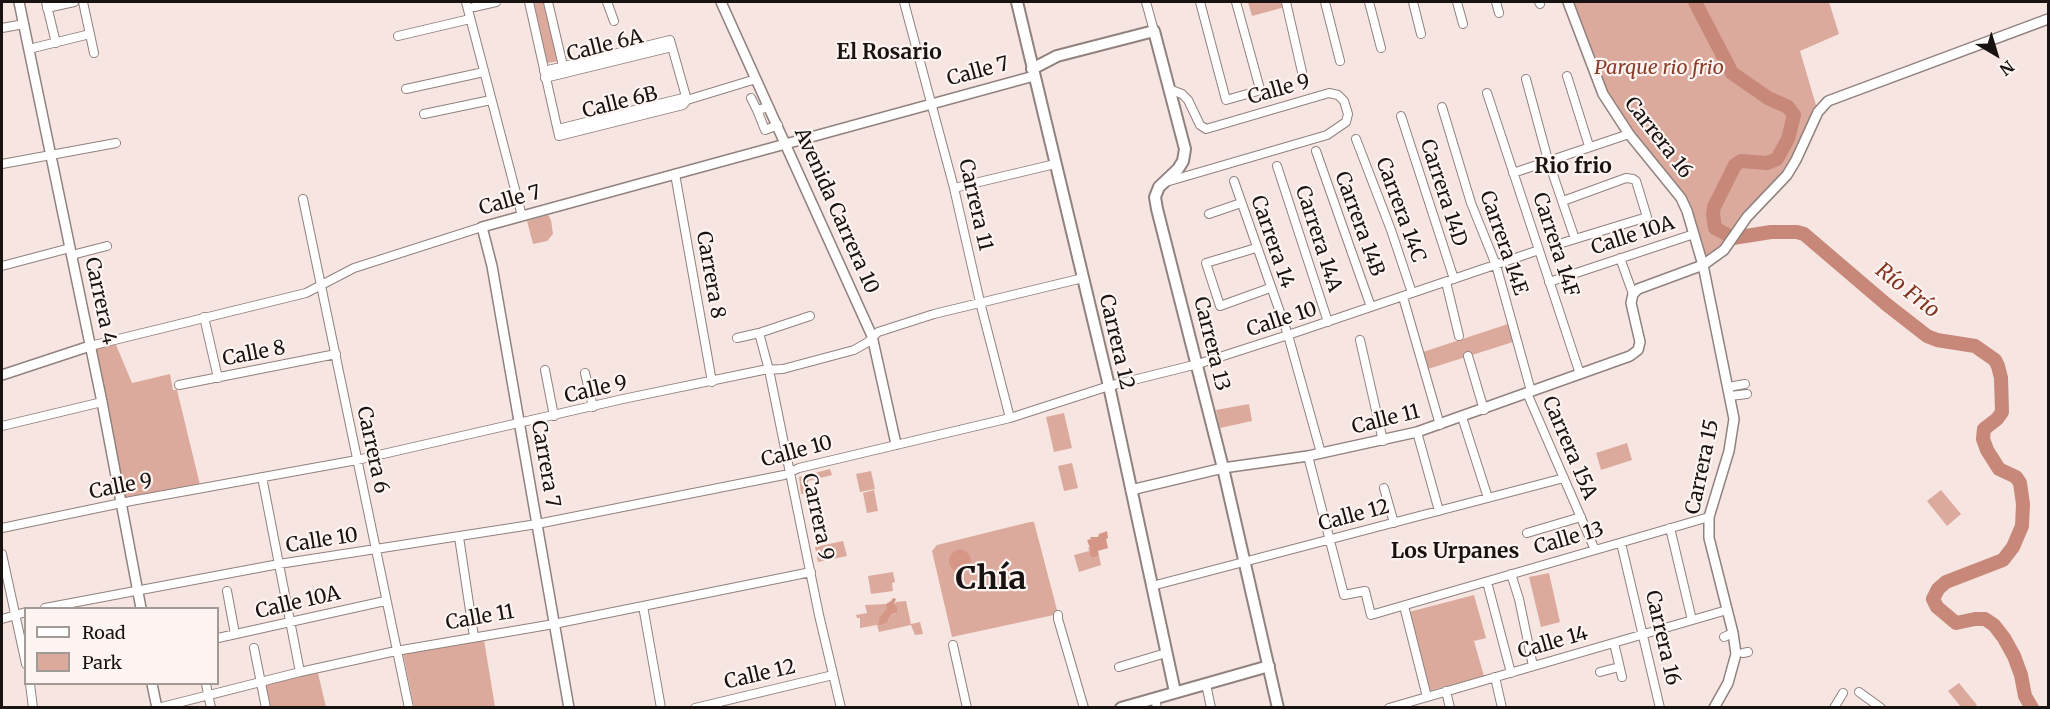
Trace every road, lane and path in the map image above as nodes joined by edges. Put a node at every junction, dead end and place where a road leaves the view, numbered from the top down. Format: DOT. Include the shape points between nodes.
graph roads {
  1 [pos="19,2"];
  2 [pos="74,2"];
  3 [pos="83,2"];
  4 [pos="466,2"];
  5 [pos="496,2"];
  6 [pos="529,2"];
  7 [pos="548,2"];
  8 [pos="607,2"];
  9 [pos="721,2"];
  10 [pos="904,2"];
  11 [pos="1017,2"];
  12 [pos="1146,2"];
  13 [pos="1200,2"];
  14 [pos="1236,2"];
  15 [pos="1286,2"];
  16 [pos="1325,2"];
  17 [pos="1369,2"];
  18 [pos="1413,2"];
  19 [pos="1457,2"];
  20 [pos="1496,2"];
  21 [pos="1568,2"];
  22 [pos="47,5"];
  23 [pos="474,7"];
  24 [pos="1499,13"];
  25 [pos="470,19"];
  26 [pos="2049,19"];
  27 [pos="614,21"];
  28 [pos="24,24"];
  29 [pos="1463,24"];
  30 [pos="2,28"];
  31 [pos="1154,31"];
  32 [pos="90,34"];
  33 [pos="1421,34"];
  34 [pos="398,36"];
  35 [pos="56,42"];
  36 [pos="671,44"];
  37 [pos="1381,48"];
  38 [pos="29,49"];
  39 [pos="94,53"];
  40 [pos="1340,61"];
  41 [pos="563,66"];
  42 [pos="484,72"];
  43 [pos="1033,72"];
  44 [pos="1302,72"];
  45 [pos="545,74"];
  46 [pos="1567,76"];
  47 [pos="756,79"];
  48 [pos="1526,79"];
  49 [pos="406,89"];
  50 [pos="1169,89"];
  51 [pos="1486,93"];
  52 [pos="751,98"];
  53 [pos="491,100"];
  54 [pos="687,100"];
  55 [pos="932,103"];
  56 [pos="1442,106"];
  57 [pos="769,107"];
  58 [pos="757,110"];
  59 [pos="423,114"];
  60 [pos="1401,116"];
  61 [pos="778,125"];
  62 [pos="1629,134"];
  63 [pos="1356,139"];
  64 [pos="116,143"];
  65 [pos="786,143"];
  66 [pos="1589,146"];
  67 [pos="1316,152"];
  68 [pos="51,155"];
  69 [pos="1548,160"];
  70 [pos="2,164"];
  71 [pos="1055,164"];
  72 [pos="1277,166"];
  73 [pos="1513,173"];
  74 [pos="675,174"];
  75 [pos="1234,181"];
  76 [pos="1161,183"];
  77 [pos="954,188"];
  78 [pos="303,199"];
  79 [pos="1563,201"];
  80 [pos="1241,203"];
  81 [pos="1209,214"];
  82 [pos="522,216"];
  83 [pos="482,227"];
  84 [pos="1694,234"];
  85 [pos="1575,239"];
  86 [pos="1562,243"];
  87 [pos="106,246"];
  88 [pos="1256,248"];
  89 [pos="1539,250"];
  90 [pos="71,251"];
  91 [pos="1620,258"];
  92 [pos="1703,265"];
  93 [pos="2,266"];
  94 [pos="1496,266"];
  95 [pos="1083,278"];
  96 [pos="1454,279"];
  97 [pos="1446,282"];
  98 [pos="1549,282"];
  99 [pos="322,286"];
  100 [pos="1270,288"];
  101 [pos="1412,293"];
  102 [pos="1633,294"];
  103 [pos="1403,297"];
  104 [pos="980,302"];
  105 [pos="1371,307"];
  106 [pos="810,316"];
  107 [pos="204,317"];
  108 [pos="1329,322"];
  109 [pos="759,333"];
  110 [pos="1288,335"];
  111 [pos="872,336"];
  112 [pos="1459,336"];
  113 [pos="737,338"];
  114 [pos="1360,340"];
  115 [pos="90,346"];
  116 [pos="336,354"];
  117 [pos="1468,356"];
  118 [pos="1198,364"];
  119 [pos="545,370"];
  120 [pos="769,370"];
  121 [pos="585,373"];
  122 [pos="1580,374"];
  123 [pos="2,375"];
  124 [pos="218,378"];
  125 [pos="712,382"];
  126 [pos="1745,384"];
  127 [pos="179,385"];
  128 [pos="1109,386"];
  129 [pos="1529,392"];
  130 [pos="1729,392"];
  131 [pos="1747,394"];
  132 [pos="102,402"];
  133 [pos="593,407"];
  134 [pos="1484,410"];
  135 [pos="554,416"];
  136 [pos="1462,417"];
  137 [pos="1010,418"];
  138 [pos="520,423"];
  139 [pos="1440,425"];
  140 [pos="2,426"];
  141 [pos="1417,432"];
  142 [pos="1383,441"];
  143 [pos="896,444"];
  144 [pos="1321,453"];
  145 [pos="1308,456"];
  146 [pos="357,460"];
  147 [pos="1223,468"];
  148 [pos="791,472"];
  149 [pos="262,477"];
  150 [pos="1564,478"];
  151 [pos="1384,488"];
  152 [pos="1131,490"];
  153 [pos="1488,498"];
  154 [pos="122,504"];
  155 [pos="1439,511"];
  156 [pos="1709,517"];
  157 [pos="1581,518"];
  158 [pos="1394,522"];
  159 [pos="537,524"];
  160 [pos="2,528"];
  161 [pos="1670,528"];
  162 [pos="1527,532"];
  163 [pos="459,537"];
  164 [pos="1330,539"];
  165 [pos="1621,543"];
  166 [pos="376,549"];
  167 [pos="1595,550"];
  168 [pos="2,554"];
  169 [pos="1245,562"];
  170 [pos="279,564"];
  171 [pos="811,572"];
  172 [pos="1511,574"];
  173 [pos="1487,582"];
  174 [pos="1152,586"];
  175 [pos="139,590"];
  176 [pos="227,591"];
  177 [pos="385,601"];
  178 [pos="642,606"];
  179 [pos="1404,606"];
  180 [pos="55,607"];
  181 [pos="141,607"];
  182 [pos="1727,610"];
  183 [pos="24,612"];
  184 [pos="15,614"];
  185 [pos="1058,615"];
  186 [pos="2,619"];
  187 [pos="1692,620"];
  188 [pos="290,621"];
  189 [pos="554,624"];
  190 [pos="236,634"];
  191 [pos="1642,635"];
  192 [pos="474,637"];
  193 [pos="219,638"];
  194 [pos="1614,643"];
  195 [pos="952,645"];
  196 [pos="254,648"];
  197 [pos="396,651"];
  198 [pos="1166,653"];
  199 [pos="24,655"];
  200 [pos="1269,666"];
  201 [pos="1533,666"];
  202 [pos="1119,667"];
  203 [pos="1619,667"];
  204 [pos="300,672"];
  205 [pos="1600,672"];
  206 [pos="1511,673"];
  207 [pos="833,675"];
  208 [pos="1495,677"];
  209 [pos="1622,677"];
  210 [pos="260,682"];
  211 [pos="1206,684"];
  212 [pos="30,685"];
  213 [pos="152,685"];
  214 [pos="206,685"];
  215 [pos="1446,691"];
  216 [pos="1175,692"];
  217 [pos="1859,692"];
  218 [pos="1843,693"];
  219 [pos="209,696"];
  220 [pos="1427,697"];
  221 [pos="1156,703"];
  222 [pos="33,708"];
  223 [pos="157,708"];
  224 [pos="212,708"];
  225 [pos="266,708"];
  226 [pos="409,708"];
  227 [pos="569,708"];
  228 [pos="662,708"];
  229 [pos="694,708"];
  230 [pos="841,708"];
  231 [pos="967,708"];
  232 [pos="1084,708"];
  233 [pos="1121,708"];
  234 [pos="1211,708"];
  235 [pos="1278,708"];
  236 [pos="1389,708"];
  237 [pos="1450,708"];
  238 [pos="1502,708"];
  239 [pos="1660,708"];
  240 [pos="1714,708"];
  241 [pos="1834,708"];
  242 [pos="1881,708"];
  1 -- 28 [label="street, Carrera 4"];
  2 -- 22 [label="street"];
  3 -- 32 [label="street"];
  4 -- 25 [label="street"];
  5 -- 23 [label="street"];
  6 -- 45 [label="street"];
  7 -- 41 [label="street"];
  8 -- 27 [label="street"];
  9 -- 47 [label="street, Avenida Carrera 10"];
  10 -- 55 [label="street, Carrera 11"];
  11 -- 43 [label="main road, Carrera 12"];
  12 -- 31 [label="street"];
  13 -- 14 [label="street" via="1226,100 1259,90"];
  15 -- 44 [label="street"];
  16 -- 40 [label="street"];
  17 -- 37 [label="street"];
  18 -- 33 [label="street"];
  19 -- 29 [label="street"];
  20 -- 24 [label="street"];
  21 -- 62 [label="street, Carrera 16" via="1603,94"];
  22 -- 35 [label="street"];
  25 -- 34 [label="street"];
  25 -- 42 [label="street"];
  26 -- 92 [label="street" via="1828,101 1818,112 1786,175 1729,243"];
  28 -- 30 [label="street"];
  28 -- 38 [label="street, Carrera 4"];
  31 -- 43 [label="main road, Calle 7" via="1057,56"];
  31 -- 50 [label="main road"];
  32 -- 35 [label="street"];
  32 -- 39 [label="street"];
  35 -- 38 [label="street"];
  36 -- 41 [label="street, Calle 6A"];
  36 -- 45 [label="street, Calle 6A"];
  36 -- 54 [label="street"];
  38 -- 68 [label="street, Carrera 4"];
  41 -- 45 [label="street, Calle 6A"];
  42 -- 49 [label="street"];
  42 -- 53 [label="street"];
  43 -- 55 [label="street, Calle 7"];
  43 -- 71 [label="main road, Carrera 12"];
  45 -- 54 [label="street, Calle 6B" via="558,132 683,105"];
  46 -- 66 [label="street"];
  47 -- 54 [label="street, Calle 6B"];
  47 -- 57 [label="street, Avenida Carrera 10"];
  48 -- 69 [label="street"];
  50 -- 76 [label="main road" via="1185,155 1178,169"];
  50 -- 76 [label="street, Calle 9" via="1188,100 1206,129 1329,93 1344,100 1348,114 1346,122 1327,135"];
  51 -- 73 [label="street, Carrera 14F"];
  52 -- 58 [label="street"];
  53 -- 59 [label="street"];
  53 -- 82 [label="street"];
  55 -- 65 [label="street, Calle 7"];
  55 -- 77 [label="street, Carrera 11"];
  56 -- 94 [label="street, Carrera 14E" via="1471,203"];
  57 -- 58 [label="street"];
  57 -- 61 [label="street, Avenida Carrera 10"];
  58 -- 61 [label="street" via="765,129"];
  60 -- 96 [label="street, Carrera 14D"];
  61 -- 65 [label="street, Avenida Carrera 10"];
  62 -- 66 [label="street"];
  62 -- 84 [label="street, Carrera 16" via="1682,198"];
  63 -- 101 [label="street, Carrera 14C"];
  64 -- 68 [label="street"];
  65 -- 74 [label="street, Calle 7"];
  65 -- 111 [label="street, Avenida Carrera 10"];
  66 -- 69 [label="street"];
  67 -- 105 [label="street, Carrera 14B"];
  68 -- 70 [label="street"];
  68 -- 90 [label="street, Carrera 4"];
  69 -- 73 [label="street"];
  69 -- 79 [label="street"];
  71 -- 77 [label="street"];
  71 -- 95 [label="main road, Carrera 12"];
  72 -- 108 [label="street, Carrera 14A"];
  73 -- 89 [label="street, Carrera 14F"];
  74 -- 82 [label="street, Calle 7"];
  74 -- 125 [label="street, Carrera 8"];
  75 -- 80 [label="street, Carrera 14"];
  76 -- 118 [label="main road, Carrera 13" via="1155,197 1156,209"];
  77 -- 104 [label="street, Carrera 11"];
  78 -- 99 [label="street, Carrera 6"];
  79 -- 85 [label="street"];
  79 -- 85 [label="street" via="1626,178 1636,181 1647,217"];
  80 -- 81 [label="street"];
  80 -- 88 [label="street, Carrera 14"];
  82 -- 83 [label="street, Calle 7"];
  83 -- 99 [label="street, Calle 7" via="343,272"];
  83 -- 138 [label="street, Carrera 7"];
  84 -- 91 [label="street, Calle 10A"];
  84 -- 92 [label="street, Carrera 16"];
  85 -- 86 [label="street"];
  87 -- 90 [label="street"];
  88 -- 100 [label="street, Carrera 14"];
  88 -- 100 [label="street" via="1206,263 1220,306"];
  89 -- 94 [label="street, Calle 10"];
  89 -- 98 [label="street, Carrera 14F"];
  90 -- 93 [label="street"];
  90 -- 115 [label="street, Carrera 4"];
  91 -- 98 [label="street, Calle 10A"];
  91 -- 102 [label="street"];
  92 -- 102 [label="street"];
  92 -- 130 [label="street, Carrera 15"];
  94 -- 96 [label="street, Calle 10"];
  94 -- 129 [label="street, Carrera 14E"];
  95 -- 104 [label="street, Calle 9"];
  95 -- 128 [label="main road, Carrera 12"];
  96 -- 97 [label="street, Calle 10"];
  97 -- 101 [label="street, Calle 10"];
  97 -- 112 [label="street"];
  98 -- 122 [label="street, Carrera 14F"];
  99 -- 107 [label="street, Calle 7"];
  99 -- 116 [label="street, Carrera 6"];
  100 -- 110 [label="street, Carrera 14"];
  101 -- 103 [label="street, Calle 10"];
  102 -- 122 [label="street, Calle 11" via="1638,350"];
  103 -- 105 [label="street, Calle 10"];
  103 -- 139 [label="street"];
  104 -- 111 [label="street, Calle 9"];
  104 -- 137 [label="street, Carrera 11"];
  105 -- 108 [label="street, Calle 10"];
  106 -- 109 [label="street"];
  107 -- 115 [label="street, Calle 7"];
  107 -- 124 [label="street"];
  108 -- 110 [label="street, Calle 10"];
  109 -- 113 [label="street"];
  109 -- 120 [label="street, Carrera 9"];
  110 -- 118 [label="street, Calle 10"];
  110 -- 144 [label="street, Carrera 14"];
  111 -- 120 [label="street, Calle 9" via="854,350"];
  111 -- 143 [label="street, Avenida Carrera 10"];
  114 -- 142 [label="street"];
  115 -- 123 [label="street, Calle 7"];
  115 -- 132 [label="street, Carrera 4"];
  116 -- 124 [label="street, Calle 8"];
  116 -- 146 [label="street, Carrera 6"];
  117 -- 134 [label="street"];
  118 -- 128 [label="street, Calle 10"];
  118 -- 147 [label="main road, Carrera 13"];
  119 -- 135 [label="street"];
  120 -- 125 [label="street, Calle 9"];
  120 -- 148 [label="street, Carrera 9"];
  121 -- 133 [label="street"];
  122 -- 129 [label="street, Calle 11"];
  124 -- 127 [label="street, Calle 8"];
  125 -- 133 [label="street, Calle 9"];
  126 -- 130 [label="street"];
  128 -- 137 [label="street, Calle 10"];
  128 -- 152 [label="main road, Carrera 12"];
  129 -- 134 [label="street, Calle 11"];
  129 -- 150 [label="street, Carrera 15A"];
  130 -- 131 [label="street"];
  130 -- 156 [label="street, Carrera 15" via="1734,419 1732,437"];
  132 -- 140 [label="street"];
  132 -- 154 [label="street, Carrera 4"];
  133 -- 135 [label="street, Calle 9"];
  134 -- 136 [label="street, Calle 11"];
  135 -- 138 [label="street, Calle 9"];
  136 -- 139 [label="street, Calle 11"];
  136 -- 153 [label="street"];
  137 -- 143 [label="street, Calle 10"];
  138 -- 146 [label="street, Calle 9"];
  138 -- 159 [label="street, Carrera 7"];
  139 -- 141 [label="street, Calle 11"];
  141 -- 142 [label="street, Calle 11"];
  141 -- 155 [label="street"];
  142 -- 144 [label="street, Calle 11"];
  143 -- 148 [label="street, Calle 10"];
  144 -- 145 [label="street, Calle 11"];
  145 -- 147 [label="street, Calle 11"];
  145 -- 164 [label="street"];
  146 -- 149 [label="street, Calle 9"];
  146 -- 166 [label="street, Carrera 6"];
  147 -- 152 [label="street, Calle 11"];
  147 -- 169 [label="main road, Carrera 13"];
  148 -- 159 [label="street, Calle 10"];
  148 -- 171 [label="street, Carrera 9"];
  149 -- 154 [label="street, Calle 9"];
  149 -- 170 [label="street"];
  150 -- 153 [label="street, Calle 12"];
  150 -- 157 [label="street, Carrera 15A"];
  151 -- 158 [label="street"];
  152 -- 174 [label="main road, Carrera 12"];
  153 -- 155 [label="street, Calle 12"];
  154 -- 160 [label="street, Calle 9"];
  154 -- 175 [label="street, Carrera 4"];
  155 -- 158 [label="street, Calle 12"];
  156 -- 161 [label="street, Calle 13"];
  156 -- 182 [label="street, Carrera 15" via="1709,538"];
  157 -- 162 [label="street"];
  157 -- 167 [label="street, Carrera 15A"];
  158 -- 164 [label="street, Calle 12"];
  159 -- 163 [label="street, Calle 10"];
  159 -- 189 [label="street, Carrera 7"];
  161 -- 165 [label="street, Calle 13"];
  161 -- 187 [label="street"];
  163 -- 166 [label="street, Calle 10"];
  163 -- 192 [label="street"];
  164 -- 169 [label="street, Calle 12"];
  164 -- 179 [label="street, Calle 13" via="1344,595 1365,591 1371,615"];
  165 -- 167 [label="street, Calle 13"];
  165 -- 191 [label="street, Carrera 16"];
  166 -- 170 [label="street, Calle 10"];
  166 -- 177 [label="street, Carrera 6"];
  167 -- 172 [label="street, Calle 13"];
  168 -- 184 [label="street"];
  169 -- 174 [label="street, Calle 12"];
  169 -- 200 [label="main road, Carrera 13"];
  170 -- 175 [label="street, Calle 10"];
  170 -- 188 [label="street"];
  171 -- 178 [label="street, Calle 11"];
  171 -- 207 [label="street, Carrera 9"];
  172 -- 173 [label="street, Calle 13"];
  172 -- 201 [label="street"];
  173 -- 179 [label="street, Calle 13"];
  173 -- 206 [label="street"];
  174 -- 198 [label="main road, Carrera 12"];
  175 -- 180 [label="street, Calle 10"];
  175 -- 181 [label="street, Carrera 4"];
  176 -- 190 [label="street"];
  177 -- 188 [label="street, Calle 10A"];
  177 -- 197 [label="street, Carrera 6"];
  178 -- 189 [label="street, Calle 11"];
  178 -- 228 [label="street"];
  179 -- 220 [label="street"];
  182 -- 187 [label="street, Calle 14"];
  182 -- 240 [label="street, Carrera 15" via="1728,635 1736,654 1728,683"];
  183 -- 184 [label="street"];
  184 -- 186 [label="street"];
  184 -- 199 [label="street"];
  185 -- 232 [label="street"];
  187 -- 191 [label="street, Calle 14"];
  188 -- 190 [label="street, Calle 10A"];
  188 -- 204 [label="street"];
  189 -- 192 [label="street, Calle 11"];
  189 -- 227 [label="street, Carrera 7"];
  190 -- 193 [label="street, Calle 10A"];
  191 -- 194 [label="street, Calle 14"];
  191 -- 239 [label="street, Carrera 16"];
  192 -- 197 [label="street, Calle 11"];
  194 -- 201 [label="street, Calle 14"];
  194 -- 203 [label="street"];
  195 -- 231 [label="street"];
  196 -- 210 [label="street"];
  197 -- 204 [label="street, Calle 11"];
  197 -- 226 [label="street, Carrera 6"];
  198 -- 202 [label="street"];
  198 -- 216 [label="main road, Carrera 12"];
  200 -- 211 [label="main road"];
  200 -- 235 [label="main road, Carrera 13"];
  201 -- 206 [label="street, Calle 14"];
  203 -- 205 [label="street"];
  203 -- 209 [label="street"];
  204 -- 210 [label="street, Calle 11"];
  206 -- 208 [label="street, Calle 14"];
  207 -- 229 [label="street, Calle 12"];
  207 -- 230 [label="street, Carrera 9"];
  208 -- 215 [label="street, Calle 14"];
  208 -- 238 [label="street"];
  210 -- 219 [label="street, Calle 11"];
  210 -- 225 [label="street"];
  211 -- 216 [label="main road"];
  211 -- 234 [label="street"];
  212 -- 222 [label="street"];
  213 -- 223 [label="street"];
  214 -- 219 [label="street"];
  215 -- 220 [label="street, Calle 14"];
  215 -- 237 [label="street"];
  216 -- 221 [label="main road"];
  217 -- 242 [label="street"];
  218 -- 241 [label="street"];
  219 -- 223 [label="street, Calle 11"];
  219 -- 224 [label="street"];
  220 -- 236 [label="street, Calle 14"];
  221 -- 233 [label="main road"];
}
